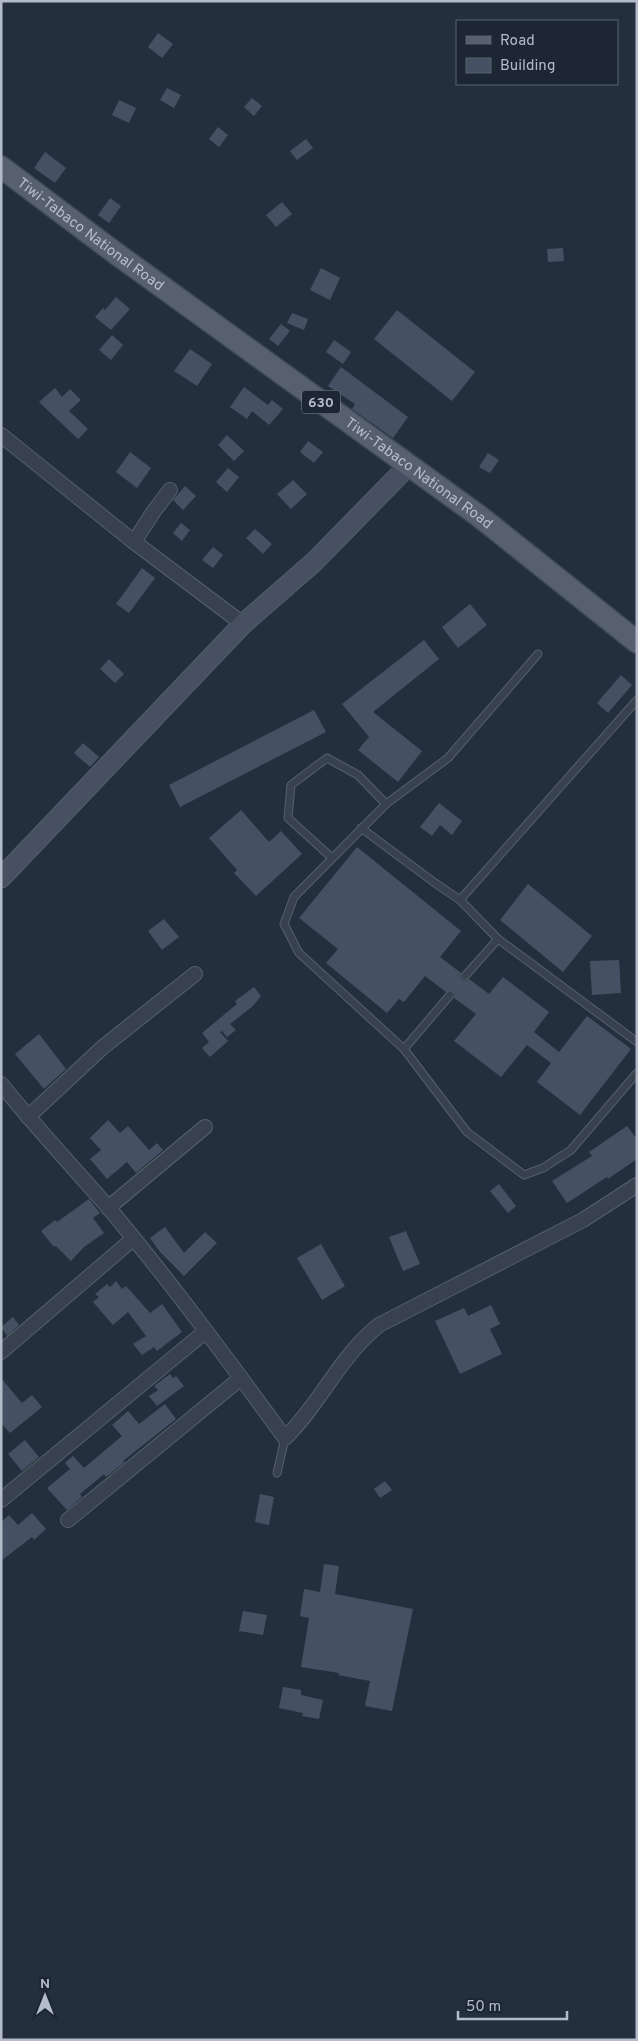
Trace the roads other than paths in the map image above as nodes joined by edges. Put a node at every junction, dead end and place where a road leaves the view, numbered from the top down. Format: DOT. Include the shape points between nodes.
graph roads {
  1 [pos="1,167"];
  2 [pos="1,435"];
  3 [pos="409,464"];
  4 [pos="170,490"];
  5 [pos="134,542"];
  6 [pos="243,624"];
  7 [pos="637,642"];
  8 [pos="538,654"];
  9 [pos="637,700"];
  10 [pos="386,804"];
  11 [pos="361,828"];
  12 [pos="332,858"];
  13 [pos="1,878"];
  14 [pos="460,900"];
  15 [pos="498,939"];
  16 [pos="195,974"];
  17 [pos="465,976"];
  18 [pos="450,995"];
  19 [pos="637,1042"];
  20 [pos="404,1049"];
  21 [pos="637,1073"];
  22 [pos="1,1084"];
  23 [pos="28,1117"];
  24 [pos="205,1127"];
  25 [pos="637,1185"];
  26 [pos="108,1208"];
  27 [pos="133,1239"];
  28 [pos="206,1331"];
  29 [pos="1,1352"];
  30 [pos="241,1378"];
  31 [pos="285,1438"];
  32 [pos="277,1473"];
  33 [pos="1,1500"];
  34 [pos="68,1520"];
  1 -- 3 [label="main road, Tiwi-Tabaco National Road / 630" via="249,351"];
  2 -- 5 [label="street"];
  3 -- 6 [label="main road" via="314,562"];
  3 -- 7 [label="main road, Tiwi-Tabaco National Road / 630" via="512,541"];
  4 -- 5 [label="street"];
  5 -- 6 [label="street"];
  6 -- 13 [label="main road"];
  8 -- 10 [label="lane" via="448,758"];
  9 -- 14 [label="lane"];
  10 -- 11 [label="lane"];
  10 -- 12 [label="lane" via="358,775 327,758 291,785 288,818"];
  11 -- 12 [label="lane"];
  11 -- 14 [label="lane"];
  12 -- 20 [label="lane" via="294,897 284,924 299,953"];
  14 -- 15 [label="lane"];
  15 -- 17 [label="lane"];
  15 -- 19 [label="lane"];
  16 -- 23 [label="street" via="103,1047"];
  18 -- 20 [label="lane"];
  20 -- 21 [label="lane" via="467,1132 524,1176 571,1150"];
  22 -- 23 [label="street"];
  23 -- 26 [label="street"];
  24 -- 26 [label="street"];
  25 -- 31 [label="street" via="583,1220 379,1325 363,1338"];
  26 -- 27 [label="street"];
  27 -- 28 [label="street"];
  27 -- 29 [label="street"];
  28 -- 30 [label="street"];
  28 -- 33 [label="street"];
  30 -- 31 [label="street"];
  30 -- 34 [label="street"];
  31 -- 32 [label="lane"];
}
